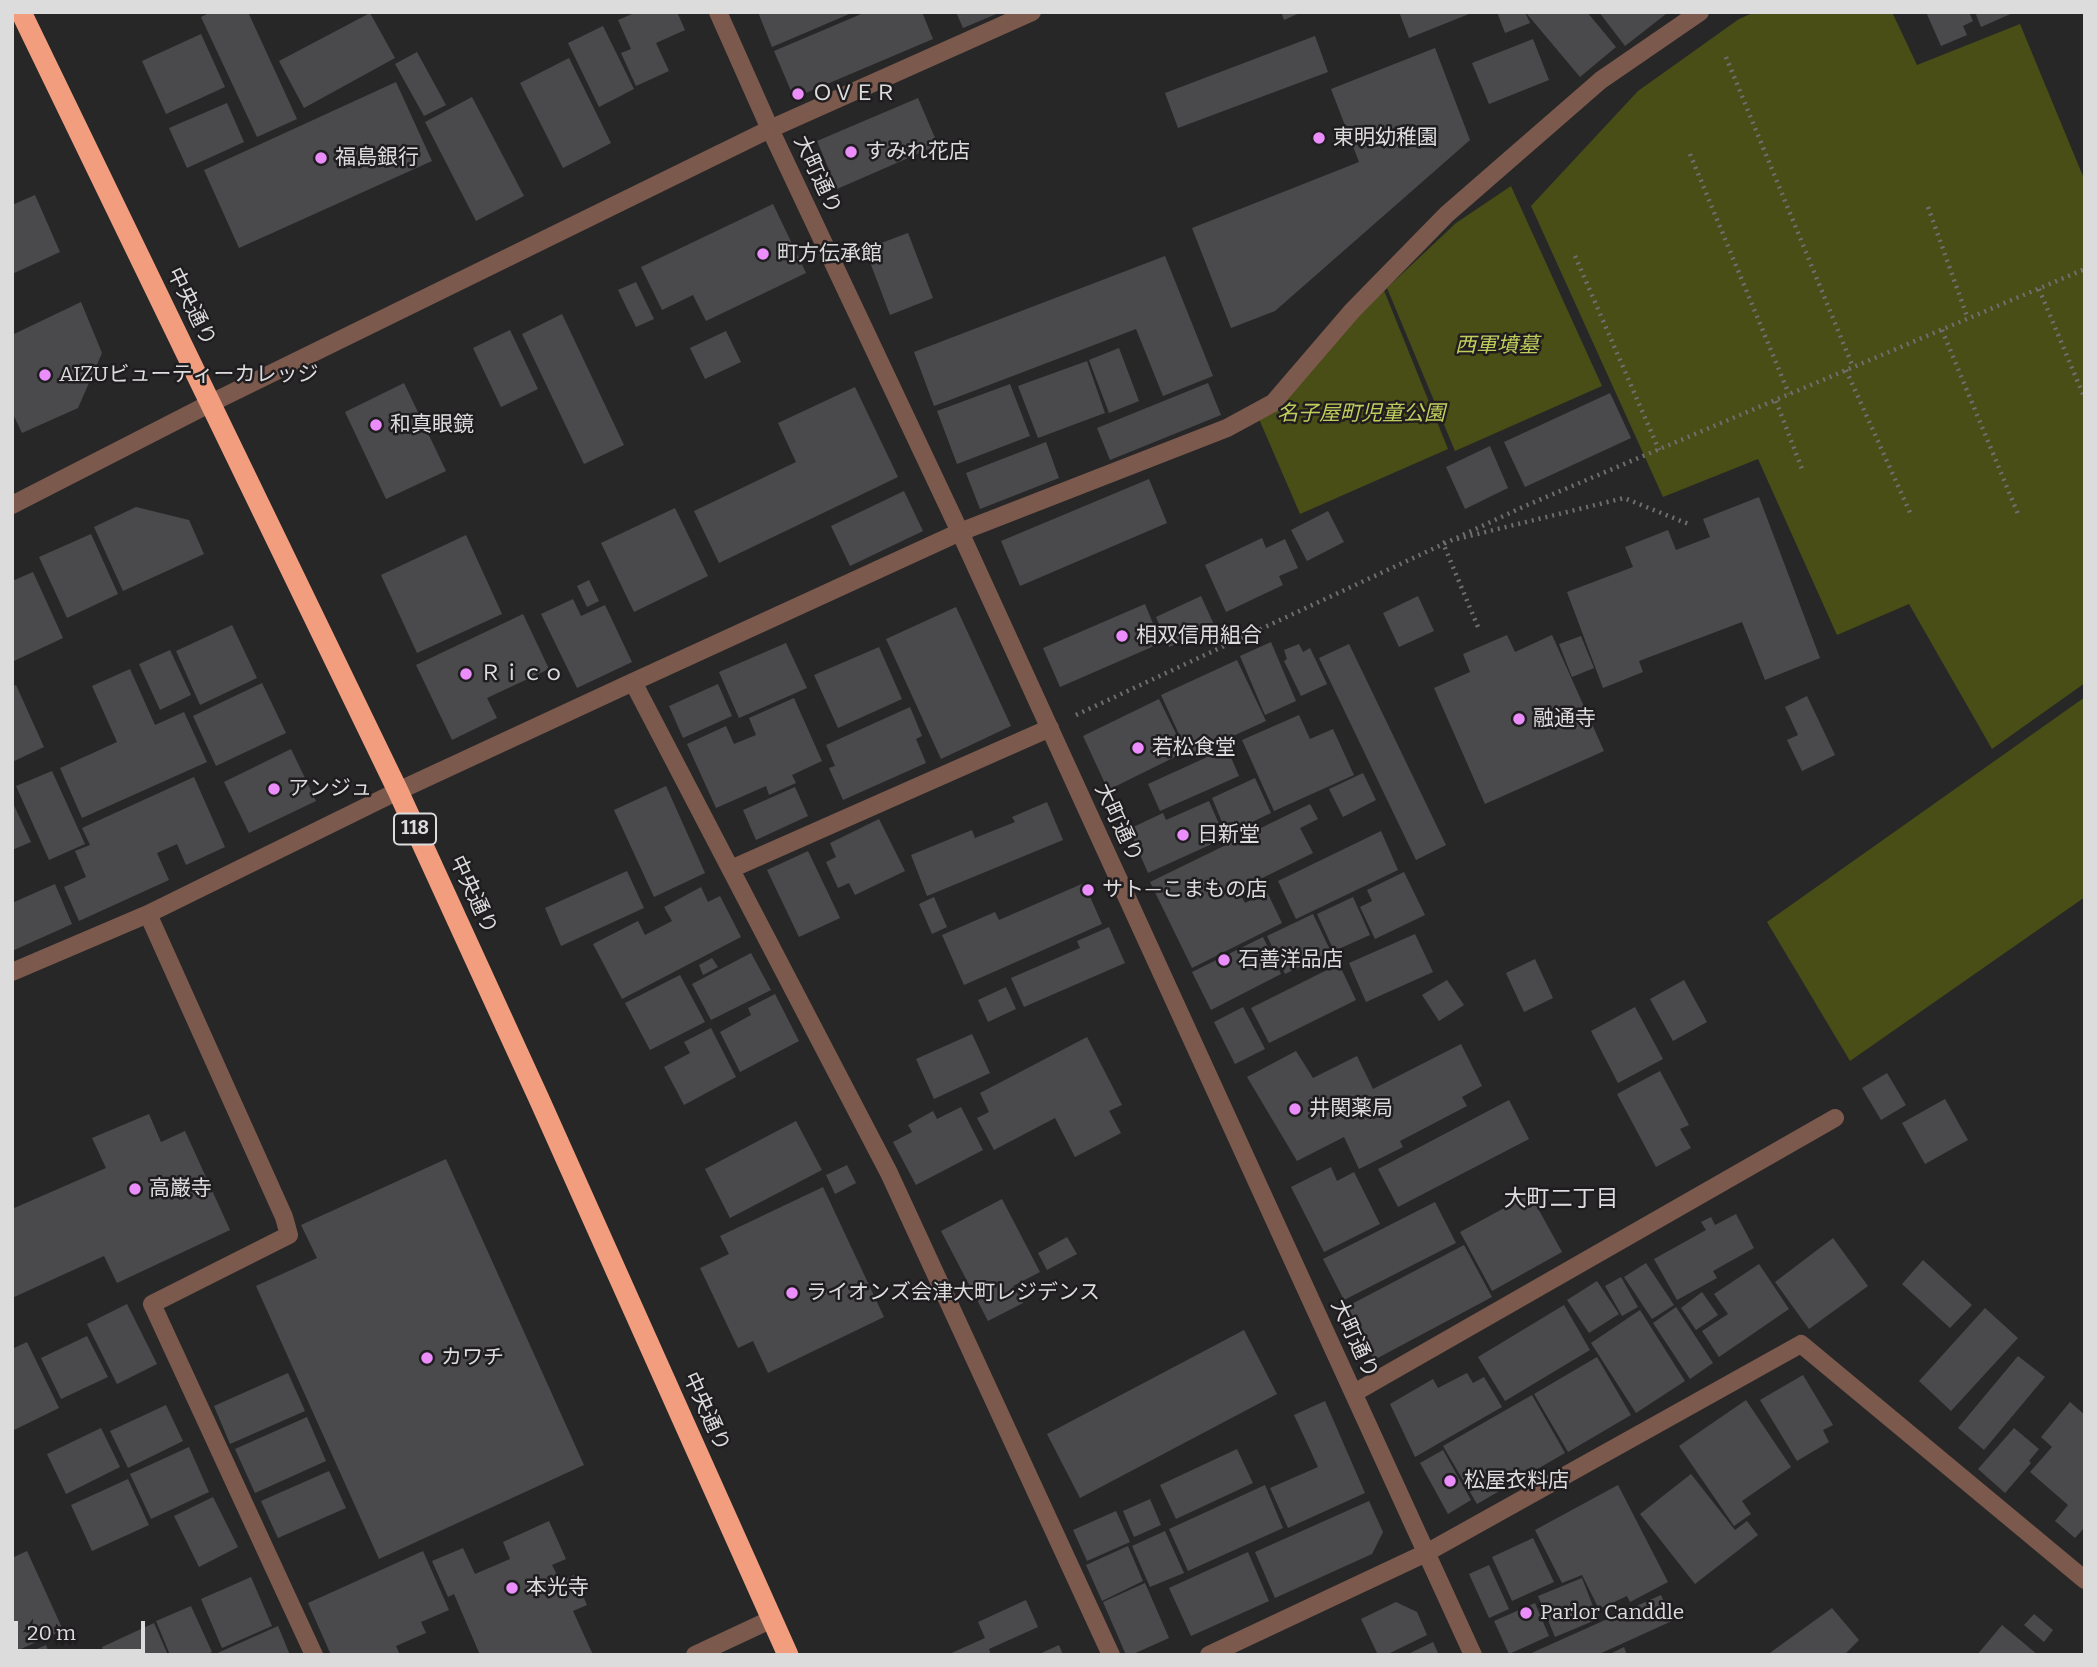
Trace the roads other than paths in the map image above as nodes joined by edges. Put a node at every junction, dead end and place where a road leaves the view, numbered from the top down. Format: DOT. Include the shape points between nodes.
graph roads {
  1 [pos="21,12"];
  2 [pos="718,12"];
  3 [pos="1032,12"];
  4 [pos="1700,12"];
  5 [pos="771,129"];
  6 [pos="211,403"];
  7 [pos="12,505"];
  8 [pos="960,532"];
  9 [pos="633,682"];
  10 [pos="1049,727"];
  11 [pos="398,791"];
  12 [pos="731,869"];
  13 [pos="148,914"];
  14 [pos="12,972"];
  15 [pos="1835,1118"];
  16 [pos="1354,1393"];
  17 [pos="1426,1553"];
  18 [pos="2085,1580"];
  19 [pos="772,1619"];
  20 [pos="314,1655"];
  21 [pos="695,1655"];
  22 [pos="788,1655"];
  23 [pos="1111,1655"];
  24 [pos="1209,1655"];
  25 [pos="1473,1655"];
  1 -- 6 [label="highway, 中央通り / 118"];
  2 -- 5 [label="street, 大町通り"];
  3 -- 5 [label="street"];
  4 -- 8 [label="street" via="1601,80 1447,214 1352,311 1273,402 1227,428"];
  5 -- 6 [label="street"];
  5 -- 8 [label="street, 大町通り"];
  6 -- 7 [label="street"];
  6 -- 11 [label="highway, 中央通り / 118"];
  8 -- 9 [label="street"];
  8 -- 10 [label="street, 大町通り"];
  9 -- 11 [label="street"];
  9 -- 12 [label="street"];
  10 -- 12 [label="street"];
  10 -- 16 [label="street, 大町通り"];
  11 -- 13 [label="street"];
  11 -- 19 [label="highway, 中央通り / 118"];
  12 -- 23 [label="street" via="889,1173"];
  13 -- 14 [label="street"];
  13 -- 20 [label="street" via="289,1235 152,1304"];
  15 -- 16 [label="street"];
  16 -- 17 [label="street, 大町通り"];
  17 -- 18 [label="street" via="1801,1344"];
  17 -- 24 [label="street"];
  17 -- 25 [label="street, 大町通り"];
  19 -- 21 [label="street"];
  19 -- 22 [label="highway, 中央通り / 118"];
}
